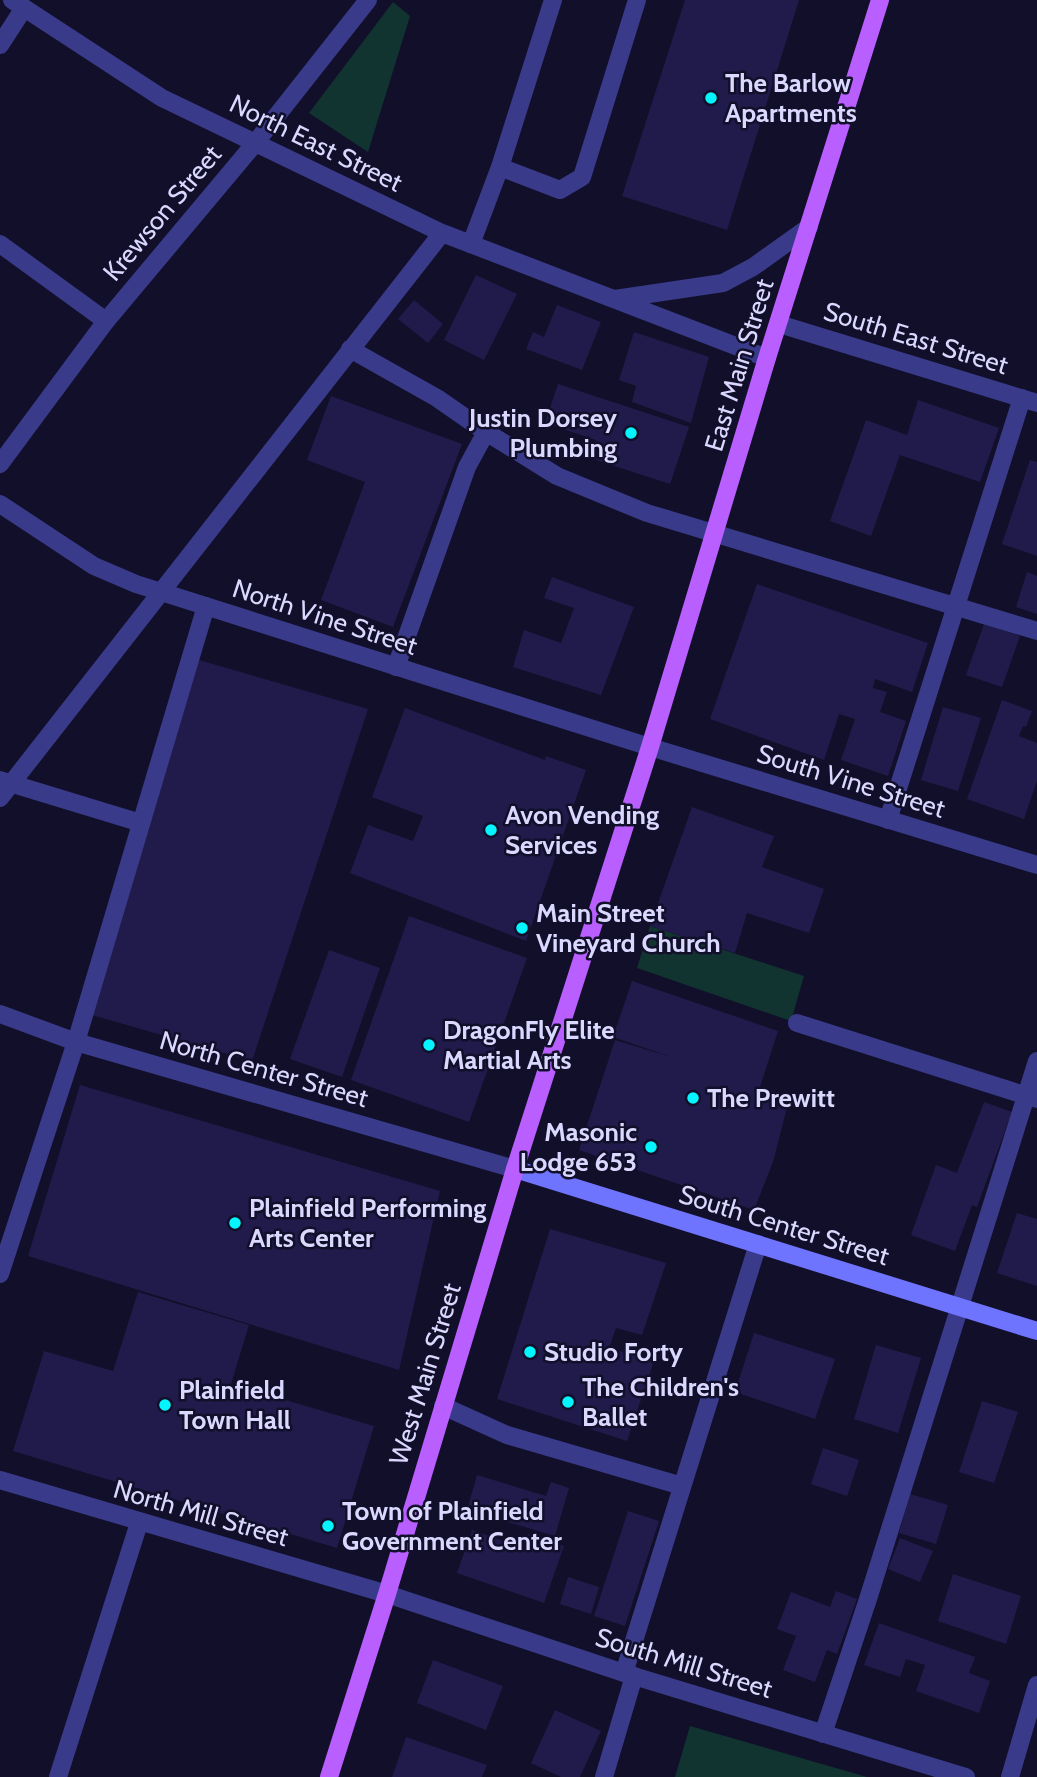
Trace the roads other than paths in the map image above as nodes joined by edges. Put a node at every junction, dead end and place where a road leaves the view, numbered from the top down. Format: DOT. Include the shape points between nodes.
graph roads {
  1 [pos="368,0"];
  2 [pos="553,0"];
  3 [pos="637,0"];
  4 [pos="880,0"];
  5 [pos="18,4"];
  6 [pos="0,46"];
  7 [pos="256,142"];
  8 [pos="500,167"];
  9 [pos="810,227"];
  10 [pos="442,233"];
  11 [pos="0,244"];
  12 [pos="471,244"];
  13 [pos="615,299"];
  14 [pos="106,321"];
  15 [pos="779,324"];
  16 [pos="350,349"];
  17 [pos="767,358"];
  18 [pos="1029,400"];
  19 [pos="486,432"];
  20 [pos="0,464"];
  21 [pos="0,504"];
  22 [pos="714,533"];
  23 [pos="161,592"];
  24 [pos="206,606"];
  25 [pos="956,606"];
  26 [pos="1037,631"];
  27 [pos="396,667"];
  28 [pos="650,747"];
  29 [pos="3,788"];
  30 [pos="888,820"];
  31 [pos="141,823"];
  32 [pos="1037,865"];
  33 [pos="0,1014"];
  34 [pos="797,1023"];
  35 [pos="76,1042"];
  36 [pos="1037,1061"];
  37 [pos="1032,1097"];
  38 [pos="515,1169"];
  39 [pos="758,1244"];
  40 [pos="0,1274"];
  41 [pos="959,1306"];
  42 [pos="1037,1331"];
  43 [pos="443,1406"];
  44 [pos="0,1480"];
  45 [pos="682,1486"];
  46 [pos="139,1522"];
  47 [pos="387,1594"];
  48 [pos="629,1675"];
  49 [pos="1037,1685"];
  50 [pos="823,1734"];
  51 [pos="58,1777"];
  52 [pos="329,1777"];
  53 [pos="604,1777"];
  54 [pos="966,1777"];
  55 [pos="1010,1777"];
  1 -- 7 [label="street, Krewson Street"];
  2 -- 8 [label="street"];
  3 -- 8 [label="street" via="582,177 560,190"];
  4 -- 9 [label="main road, East Main Street"];
  5 -- 6 [label="street"];
  5 -- 7 [label="street, North East Street" via="162,98"];
  7 -- 10 [label="street, North East Street"];
  7 -- 14 [label="street, Krewson Street"];
  8 -- 12 [label="street"];
  9 -- 13 [label="street, North East Street" via="723,284"];
  9 -- 15 [label="main road, East Main Street"];
  10 -- 12 [label="street, North East Street"];
  10 -- 16 [label="street"];
  11 -- 14 [label="street"];
  12 -- 13 [label="street, North East Street"];
  13 -- 17 [label="street, North East Street"];
  14 -- 20 [label="street, Krewson Street"];
  15 -- 17 [label="main road, East Main Street"];
  15 -- 18 [label="street, South East Street"];
  16 -- 19 [label="street"];
  16 -- 23 [label="street"];
  17 -- 22 [label="main road, East Main Street"];
  18 -- 25 [label="street"];
  19 -- 22 [label="street" via="557,476 647,513"];
  19 -- 27 [label="street" via="467,467"];
  21 -- 23 [label="street, North Vine Street" via="94,566"];
  22 -- 25 [label="street"];
  22 -- 28 [label="main road, East Main Street"];
  23 -- 24 [label="street, North Vine Street"];
  23 -- 29 [label="street"];
  24 -- 27 [label="street, North Vine Street"];
  24 -- 31 [label="street"];
  25 -- 26 [label="street"];
  25 -- 30 [label="street"];
  27 -- 28 [label="street, North Vine Street"];
  28 -- 30 [label="street, South Vine Street"];
  28 -- 38 [label="main road, West Main Street"];
  29 -- 31 [label="street"];
  30 -- 32 [label="street, South Vine Street"];
  31 -- 35 [label="street"];
  33 -- 35 [label="street, North Center Street"];
  34 -- 37 [label="street"];
  35 -- 38 [label="street, North Center Street"];
  35 -- 40 [label="street"];
  36 -- 37 [label="street"];
  37 -- 41 [label="street"];
  38 -- 39 [label="main road, South Center Street"];
  38 -- 43 [label="main road, West Main Street"];
  39 -- 41 [label="main road, South Center Street"];
  39 -- 45 [label="street"];
  41 -- 42 [label="main road, South Center Street"];
  41 -- 50 [label="street"];
  43 -- 45 [label="street" via="507,1434"];
  43 -- 47 [label="main road, West Main Street"];
  44 -- 46 [label="street, North Mill Street"];
  45 -- 48 [label="street"];
  46 -- 47 [label="street, North Mill Street"];
  46 -- 51 [label="street"];
  47 -- 48 [label="street, South Mill Street"];
  47 -- 52 [label="main road, West Main Street"];
  48 -- 50 [label="street, South Mill Street"];
  48 -- 53 [label="street"];
  49 -- 55 [label="street"];
  50 -- 54 [label="street, South Mill Street"];
}
